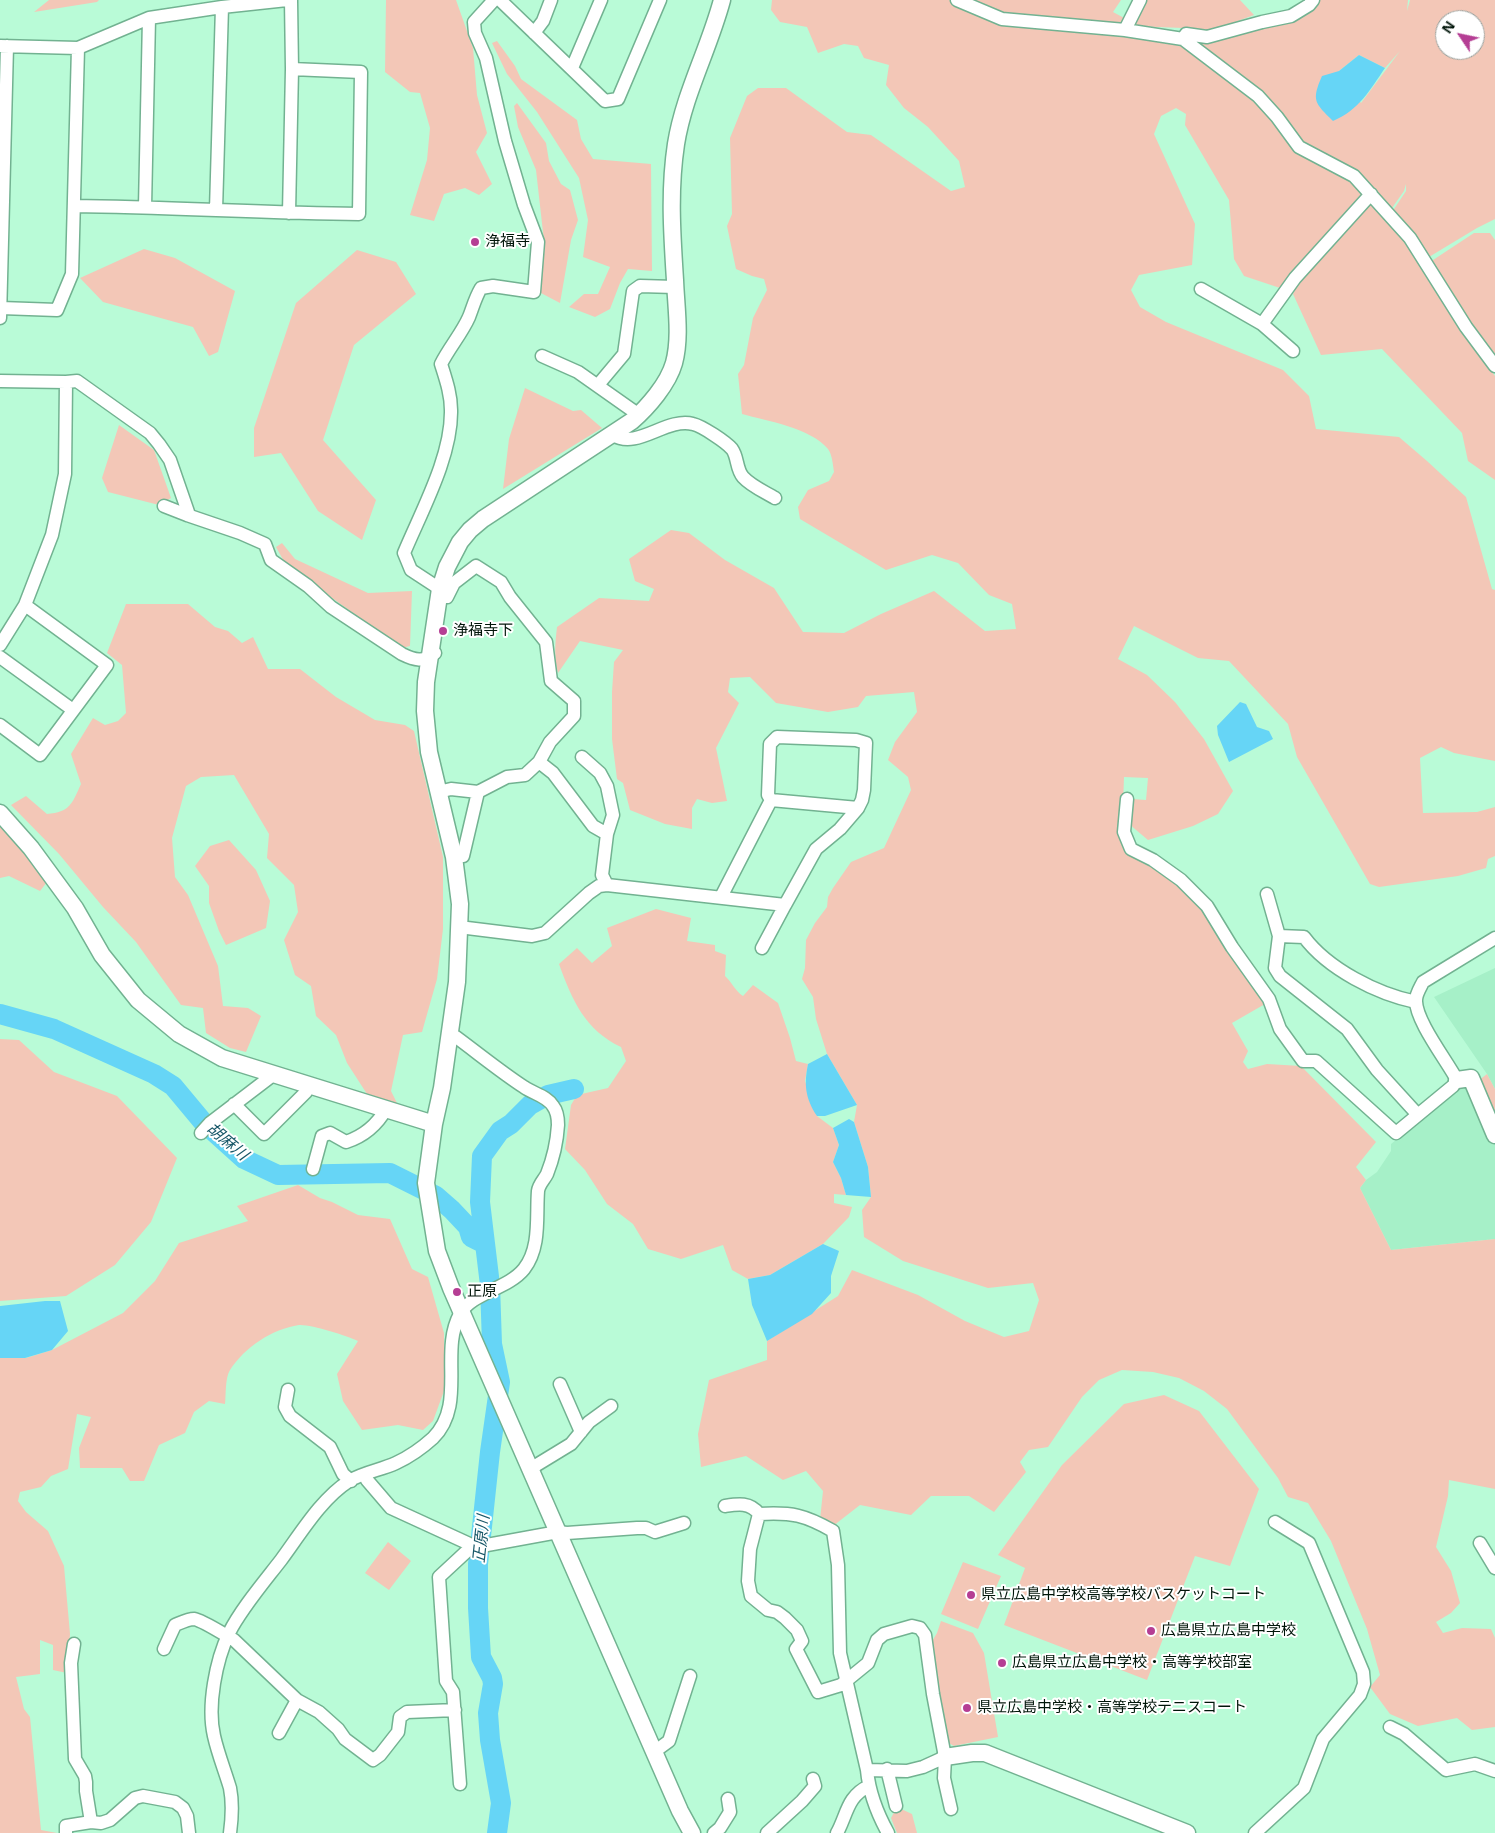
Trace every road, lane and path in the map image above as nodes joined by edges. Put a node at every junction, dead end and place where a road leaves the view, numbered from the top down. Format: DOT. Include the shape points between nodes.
graph roads {
  1 [pos="287,0"];
  2 [pos="291,0"];
  3 [pos="494,0"];
  4 [pos="500,0"];
  5 [pos="552,0"];
  6 [pos="601,0"];
  7 [pos="660,0"];
  8 [pos="722,0"];
  9 [pos="957,0"];
  10 [pos="1140,0"];
  11 [pos="1313,0"];
  12 [pos="222,6"];
  13 [pos="149,18"];
  14 [pos="1126,30"];
  15 [pos="534,32"];
  16 [pos="1183,39"];
  17 [pos="4,46"];
  18 [pos="78,48"];
  19 [pos="572,68"];
  20 [pos="292,69"];
  21 [pos="1371,194"];
  22 [pos="74,206"];
  23 [pos="145,207"];
  24 [pos="216,210"];
  25 [pos="288,213"];
  26 [pos="1,228"];
  27 [pos="675,287"];
  28 [pos="1201,289"];
  29 [pos="0,308"];
  30 [pos="0,318"];
  31 [pos="1262,324"];
  32 [pos="1293,351"];
  33 [pos="542,356"];
  34 [pos="1495,366"];
  35 [pos="0,381"];
  36 [pos="66,382"];
  37 [pos="598,385"];
  38 [pos="640,415"];
  39 [pos="613,435"];
  40 [pos="775,498"];
  41 [pos="164,506"];
  42 [pos="187,515"];
  43 [pos="443,593"];
  44 [pos="25,605"];
  45 [pos="0,645"];
  46 [pos="0,657"];
  47 [pos="428,658"];
  48 [pos="73,710"];
  49 [pos="0,725"];
  50 [pos="582,757"];
  51 [pos="539,762"];
  52 [pos="438,792"];
  53 [pos="478,792"];
  54 [pos="1127,799"];
  55 [pos="771,800"];
  56 [pos="858,808"];
  57 [pos="0,813"];
  58 [pos="606,834"];
  59 [pos="454,857"];
  60 [pos="607,885"];
  61 [pos="1267,894"];
  62 [pos="721,897"];
  63 [pos="785,905"];
  64 [pos="460,927"];
  65 [pos="1279,936"];
  66 [pos="1495,938"];
  67 [pos="762,948"];
  68 [pos="1416,1002"];
  69 [pos="450,1037"];
  70 [pos="271,1073"];
  71 [pos="1458,1080"];
  72 [pos="309,1085"];
  73 [pos="234,1104"];
  74 [pos="386,1109"];
  75 [pos="1418,1115"];
  76 [pos="434,1124"];
  77 [pos="201,1134"];
  78 [pos="1495,1135"];
  79 [pos="313,1169"];
  80 [pos="461,1312"];
  81 [pos="560,1384"];
  82 [pos="288,1390"];
  83 [pos="611,1406"];
  84 [pos="581,1432"];
  85 [pos="530,1469"];
  86 [pos="365,1474"];
  87 [pos="351,1480"];
  88 [pos="725,1506"];
  89 [pos="759,1514"];
  90 [pos="1275,1522"];
  91 [pos="684,1523"];
  92 [pos="558,1532"];
  93 [pos="1480,1543"];
  94 [pos="470,1545"];
  95 [pos="1495,1568"];
  96 [pos="228,1636"];
  97 [pos="74,1644"];
  98 [pos="164,1649"];
  99 [pos="690,1676"];
  100 [pos="846,1681"];
  101 [pos="297,1700"];
  102 [pos="455,1710"];
  103 [pos="1390,1727"];
  104 [pos="279,1733"];
  105 [pos="654,1752"];
  106 [pos="945,1757"];
  107 [pos="887,1769"];
  108 [pos="867,1770"];
  109 [pos="1495,1771"];
  110 [pos="813,1779"];
  111 [pos="460,1784"];
  112 [pos="869,1786"];
  113 [pos="728,1798"];
  114 [pos="896,1806"];
  115 [pos="951,1809"];
  116 [pos="91,1822"];
  117 [pos="781,1828"];
  118 [pos="66,1833"];
  119 [pos="189,1833"];
  120 [pos="230,1833"];
  121 [pos="692,1833"];
  122 [pos="714,1833"];
  123 [pos="767,1833"];
  124 [pos="837,1833"];
  125 [pos="888,1833"];
  126 [pos="1187,1833"];
  127 [pos="1255,1833"];
  1 -- 12 [label="street"];
  2 -- 20 [label="street"];
  3 -- 43 [label="street" via="474,22 475,33 486,58 505,141 538,242 534,292 493,286 481,288 442,364 450,393 451,412 446,454 404,553 412,570"];
  4 -- 15 [label="street"];
  5 -- 15 [label="street"];
  6 -- 19 [label="street"];
  7 -- 19 [label="street" via="618,99 605,101"];
  8 -- 27 [label="street" via="682,115 676,143 671,210"];
  9 -- 14 [label="street" via="1002,19"];
  10 -- 14 [label="street"];
  11 -- 16 [label="street" via="1291,16 1207,37 1186,34"];
  12 -- 13 [label="street"];
  12 -- 24 [label="street"];
  13 -- 18 [label="street"];
  13 -- 23 [label="street"];
  14 -- 16 [label="street"];
  15 -- 19 [label="street"];
  16 -- 21 [label="street" via="1258,96 1299,148 1354,176"];
  17 -- 18 [label="street"];
  17 -- 26 [label="street"];
  18 -- 22 [label="street"];
  20 -- 25 [label="street"];
  20 -- 25 [label="street" via="361,72 359,214"];
  21 -- 31 [label="street" via="1295,278"];
  21 -- 34 [label="street" via="1410,238 1466,327"];
  22 -- 23 [label="street"];
  22 -- 29 [label="street" via="72,274 57,310"];
  23 -- 24 [label="street"];
  24 -- 25 [label="street"];
  26 -- 29 [label="street"];
  27 -- 37 [label="street" via="640,286 633,291 624,354"];
  27 -- 38 [label="street" via="678,333 673,364 659,392"];
  28 -- 31 [label="street"];
  29 -- 30 [label="street"];
  31 -- 32 [label="street"];
  33 -- 37 [label="street"];
  35 -- 36 [label="street"];
  36 -- 42 [label="street" via="77,382 150,433 170,460"];
  36 -- 44 [label="street" via="64,474 52,535"];
  37 -- 38 [label="street"];
  38 -- 39 [label="street"];
  39 -- 40 [label="street" via="621,440 679,424 700,426 732,449 738,470 745,479"];
  39 -- 43 [label="street" via="470,530 452,556"];
  41 -- 42 [label="street"];
  42 -- 47 [label="street" via="265,544 272,560 331,607 402,654 414,660"];
  43 -- 47 [label="street"];
  43 -- 51 [label="street" via="476,566 501,582 546,642 551,681 574,701 574,716 550,742"];
  44 -- 45 [label="street"];
  44 -- 48 [label="street" via="107,665"];
  46 -- 48 [label="street"];
  47 -- 52 [label="street" via="425,711 429,752"];
  48 -- 49 [label="street" via="40,755"];
  50 -- 58 [label="street" via="600,773 607,786 613,815"];
  51 -- 53 [label="street" via="524,775 507,777"];
  51 -- 58 [label="street" via="553,773 594,826"];
  52 -- 53 [label="street" via="451,789"];
  52 -- 59 [label="street"];
  53 -- 59 [label="street" via="463,856"];
  54 -- 75 [label="street" via="1124,832 1131,848 1181,880 1207,906 1232,948 1270,999 1280,1029 1303,1061 1316,1061 1396,1133"];
  55 -- 56 [label="street"];
  55 -- 56 [label="street" via="768,795 770,744 777,737 856,740 866,743 864,790"];
  55 -- 62 [label="street"];
  56 -- 63 [label="street" via="840,829 816,848"];
  57 -- 70 [label="street" via="76,908 102,955 138,1000 179,1034 222,1058"];
  58 -- 60 [label="street" via="602,875"];
  59 -- 64 [label="street"];
  60 -- 62 [label="street"];
  60 -- 64 [label="street" via="599,886 545,933 532,936"];
  61 -- 65 [label="street"];
  62 -- 63 [label="street"];
  63 -- 67 [label="street"];
  64 -- 69 [label="street"];
  65 -- 68 [label="street" via="1304,937 1314,950 1352,977 1396,998"];
  65 -- 75 [label="street" via="1275,968 1280,976 1347,1029 1377,1070"];
  66 -- 68 [label="street" via="1423,982"];
  68 -- 71 [label="street" via="1423,1024"];
  69 -- 76 [label="street"];
  69 -- 80 [label="street" via="456,1037 548,1101 555,1108 558,1122 554,1152 547,1174 538,1187 535,1246 531,1258 511,1281 469,1302"];
  70 -- 72 [label="street"];
  70 -- 73 [label="street"];
  71 -- 75 [label="street"];
  71 -- 78 [label="street" via="1471,1078"];
  72 -- 73 [label="street" via="306,1092 264,1134"];
  72 -- 74 [label="street"];
  73 -- 77 [label="street"];
  74 -- 76 [label="street"];
  74 -- 79 [label="street" via="378,1122 357,1139 346,1142 330,1133 322,1136"];
  76 -- 80 [label="street" via="426,1183 428,1200 437,1251"];
  80 -- 85 [label="street"];
  80 -- 86 [label="street" via="451,1340 452,1388 442,1425 435,1436 412,1455"];
  81 -- 84 [label="street"];
  82 -- 87 [label="street" via="285,1407 290,1416 330,1447 344,1474"];
  83 -- 84 [label="street"];
  84 -- 85 [label="street" via="571,1444"];
  85 -- 92 [label="street"];
  86 -- 87 [label="street"];
  86 -- 94 [label="street" via="391,1508"];
  87 -- 96 [label="street" via="321,1507 255,1594"];
  88 -- 89 [label="street" via="743,1503"];
  89 -- 100 [label="street" via="803,1516 833,1531 838,1566 840,1653"];
  89 -- 100 [label="street" via="750,1549 748,1581 752,1596 797,1630 802,1641 796,1649 818,1692"];
  90 -- 127 [label="street" via="1309,1543 1363,1672 1364,1684 1360,1695 1323,1740 1304,1788"];
  91 -- 92 [label="street" via="656,1532 637,1528"];
  92 -- 94 [label="street" via="476,1547"];
  92 -- 105 [label="street"];
  93 -- 95 [label="street"];
  94 -- 102 [label="street" via="439,1577 446,1681 453,1692"];
  96 -- 98 [label="street" via="195,1619 189,1620 174,1625"];
  96 -- 101 [label="street"];
  96 -- 120 [label="street" via="212,1691 212,1715 213,1735 230,1790"];
  97 -- 116 [label="street" via="71,1663 75,1759 85,1776"];
  99 -- 105 [label="street" via="668,1741"];
  100 -- 106 [label="street" via="868,1663 877,1640 884,1634 912,1626 920,1628 925,1635"];
  100 -- 108 [label="street"];
  101 -- 102 [label="street" via="319,1712 345,1739 373,1760 398,1732 400,1717 407,1712"];
  101 -- 104 [label="street"];
  102 -- 111 [label="street"];
  103 -- 109 [label="street" via="1404,1734 1446,1770 1475,1764"];
  105 -- 121 [label="street"];
  106 -- 107 [label="street" via="907,1771"];
  106 -- 115 [label="street" via="944,1778"];
  106 -- 126 [label="street" via="985,1753"];
  107 -- 108 [label="street"];
  107 -- 114 [label="street"];
  108 -- 112 [label="street"];
  110 -- 117 [label="street" via="815,1786"];
  112 -- 124 [label="street" via="859,1790 845,1810"];
  112 -- 125 [label="street"];
  113 -- 122 [label="street" via="730,1812"];
  116 -- 118 [label="street" via="66,1826"];
  116 -- 119 [label="street" via="110,1820 135,1798 143,1796 175,1802 183,1808"];
  117 -- 123 [label="street"];
}
